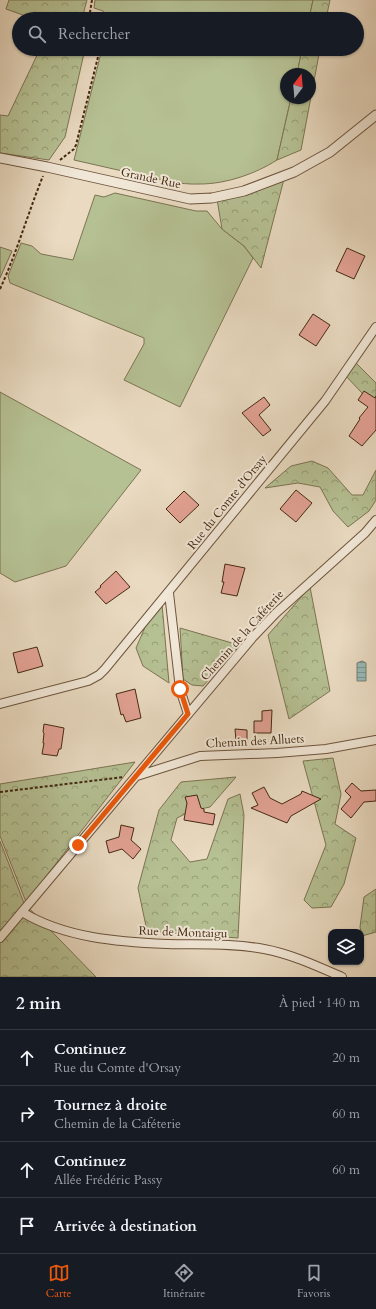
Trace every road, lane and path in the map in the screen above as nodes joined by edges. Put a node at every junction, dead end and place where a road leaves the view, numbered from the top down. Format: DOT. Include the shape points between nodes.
graph roads {
  1 [pos="92,0"];
  2 [pos="90,12"];
  3 [pos="98,56"];
  4 [pos="376,116"];
  5 [pos="0,158"];
  6 [pos="47,167"];
  7 [pos="0,289"];
  8 [pos="376,327"];
  9 [pos="376,520"];
  10 [pos="169,593"];
  11 [pos="0,704"];
  12 [pos="188,714"];
  13 [pos="376,740"];
  14 [pos="136,776"];
  15 [pos="0,792"];
  16 [pos="22,912"];
  17 [pos="0,938"];
  18 [pos="342,977"];
  1 -- 2 [label="path"];
  3 -- 6 [label="path" via="76,145 68,154"];
  4 -- 6 [label="street, Grande Rue" via="330,152 294,172 244,191 212,198 190,199"];
  5 -- 6 [label="street, Grande Rue"];
  6 -- 7 [label="path"];
  8 -- 10 [label="street, Rue du Comte d'Orsay" via="325,401"];
  9 -- 12 [label="street, Chemin de la Caféterie" via="276,613"];
  10 -- 11 [label="street, Rue du Comte d'Orsay" via="99,675 88,681"];
  10 -- 12 [label="street" via="180,689"];
  12 -- 14 [label="street, Chemin de la Caféterie"];
  13 -- 14 [label="street, Chemin des Alluets" via="326,749 200,756"];
  14 -- 15 [label="path"];
  14 -- 16 [label="street, Chemin de la Caféterie"];
  16 -- 17 [label="street, Chemin de la Caféterie"];
  16 -- 18 [label="street, Rue de Montaigu" via="54,927 106,939 167,944 206,943 264,949 290,956"];
}
